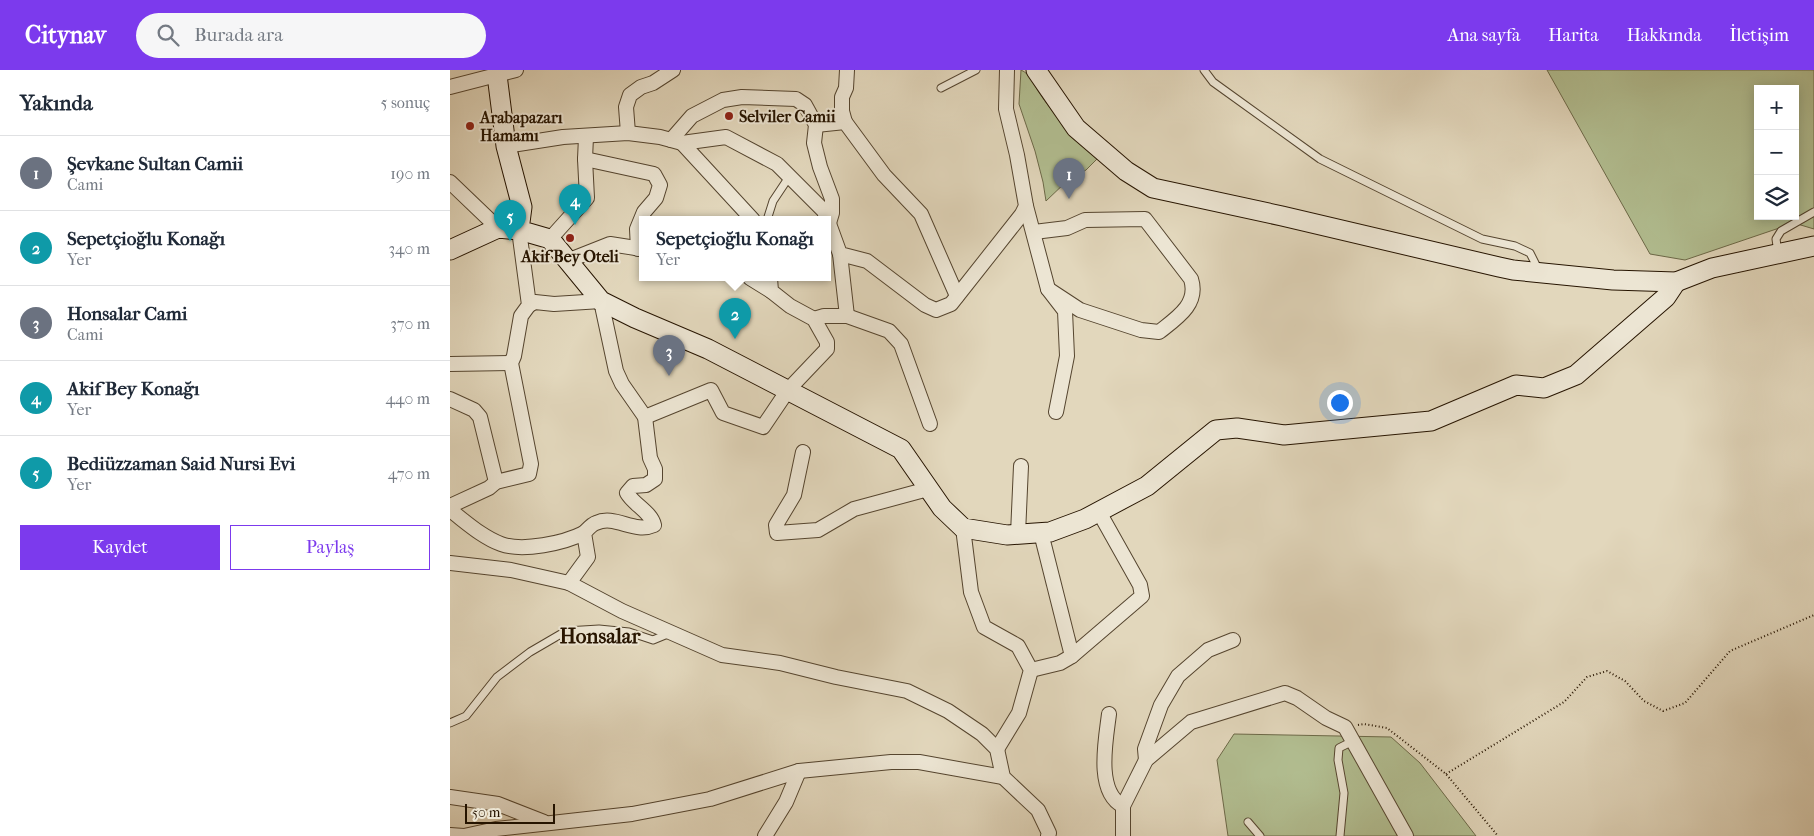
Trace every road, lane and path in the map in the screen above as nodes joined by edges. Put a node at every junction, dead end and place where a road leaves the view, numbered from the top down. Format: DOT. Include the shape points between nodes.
graph roads {
  1 [pos="516,70"];
  2 [pos="673,70"];
  3 [pos="847,70"];
  4 [pos="976,70"];
  5 [pos="1007,70"];
  6 [pos="1036,70"];
  7 [pos="1204,70"];
  8 [pos="497,73"];
  9 [pos="450,87"];
  10 [pos="941,88"];
  11 [pos="845,122"];
  12 [pos="816,125"];
  13 [pos="628,133"];
  14 [pos="586,137"];
  15 [pos="676,142"];
  16 [pos="506,146"];
  17 [pos="585,159"];
  18 [pos="789,177"];
  19 [pos="450,182"];
  20 [pos="1026,206"];
  21 [pos="1814,212"];
  22 [pos="642,216"];
  23 [pos="749,216"];
  24 [pos="768,216"];
  25 [pos="826,216"];
  26 [pos="831,216"];
  27 [pos="639,224"];
  28 [pos="498,228"];
  29 [pos="519,230"];
  30 [pos="831,230"];
  31 [pos="1034,232"];
  32 [pos="550,239"];
  33 [pos="639,242"];
  34 [pos="1814,246"];
  35 [pos="639,249"];
  36 [pos="450,250"];
  37 [pos="1778,253"];
  38 [pos="840,254"];
  39 [pos="567,260"];
  40 [pos="1540,273"];
  41 [pos="1676,282"];
  42 [pos="770,284"];
  43 [pos="1048,289"];
  44 [pos="957,296"];
  45 [pos="601,301"];
  46 [pos="529,305"];
  47 [pos="847,316"];
  48 [pos="814,319"];
  49 [pos="511,363"];
  50 [pos="450,364"];
  51 [pos="788,390"];
  52 [pos="450,399"];
  53 [pos="1056,412"];
  54 [pos="645,417"];
  55 [pos="930,424"];
  56 [pos="803,452"];
  57 [pos="1021,466"];
  58 [pos="496,482"];
  59 [pos="928,489"];
  60 [pos="450,506"];
  61 [pos="450,510"];
  62 [pos="1099,512"];
  63 [pos="963,528"];
  64 [pos="584,533"];
  65 [pos="1041,533"];
  66 [pos="1018,534"];
  67 [pos="450,563"];
  68 [pos="569,583"];
  69 [pos="1814,615"];
  70 [pos="671,633"];
  71 [pos="1233,640"];
  72 [pos="1072,656"];
  73 [pos="1031,670"];
  74 [pos="1109,714"];
  75 [pos="450,723"];
  76 [pos="1345,727"];
  77 [pos="1353,741"];
  78 [pos="997,749"];
  79 [pos="1146,760"];
  80 [pos="799,771"];
  81 [pos="1446,774"];
  82 [pos="1003,777"];
  83 [pos="450,797"];
  84 [pos="1123,806"];
  85 [pos="1248,822"];
  86 [pos="547,823"];
  87 [pos="450,835"];
  88 [pos="765,836"];
  89 [pos="1048,836"];
  90 [pos="1123,836"];
  91 [pos="1260,836"];
  92 [pos="1340,836"];
  93 [pos="1406,836"];
  94 [pos="1498,836"];
  1 -- 8 [label="street"];
  2 -- 13 [label="street" via="630,95 626,107"];
  3 -- 11 [label="street" via="842,97"];
  4 -- 10 [label="lane"];
  5 -- 20 [label="street" via="1006,109"];
  6 -- 40 [label="main road" via="1076,128 1126,171 1154,188 1513,270"];
  7 -- 40 [label="lane" via="1213,82 1320,159 1482,238 1530,253"];
  8 -- 9 [label="street"];
  8 -- 16 [label="main road"];
  11 -- 12 [label="street"];
  11 -- 44 [label="street" via="884,175 921,214"];
  12 -- 15 [label="street" via="805,105 796,99 742,96 723,100 692,116"];
  12 -- 26 [label="street" via="814,143 832,199"];
  13 -- 14 [label="street"];
  13 -- 15 [label="street"];
  14 -- 16 [label="street" via="563,137"];
  14 -- 17 [label="street"];
  15 -- 18 [label="street" via="726,137 777,164"];
  15 -- 23 [label="street"];
  16 -- 29 [label="main road" via="522,207"];
  17 -- 22 [label="street" via="654,174 660,185 656,198"];
  17 -- 32 [label="street" via="587,198"];
  18 -- 24 [label="lane" via="773,201"];
  18 -- 25 [label="street"];
  19 -- 28 [label="street"];
  20 -- 31 [label="street"];
  20 -- 44 [label="street"];
  21 -- 37 [label="lane" via="1781,231 1776,239"];
  27 -- 33 [label="street"];
  28 -- 29 [label="main road"];
  28 -- 36 [label="main road"];
  29 -- 32 [label="main road"];
  29 -- 46 [label="street"];
  30 -- 38 [label="street"];
  31 -- 43 [label="street"];
  31 -- 43 [label="street" via="1068,228 1085,220 1145,219 1194,286 1189,305 1159,332 1141,330 1080,310"];
  32 -- 39 [label="main road"];
  34 -- 37 [label="main road"];
  35 -- 39 [label="street" via="610,244"];
  37 -- 41 [label="main road" via="1712,268"];
  38 -- 44 [label="street" via="867,261 936,310 951,304"];
  38 -- 47 [label="street"];
  39 -- 45 [label="main road"];
  40 -- 41 [label="main road"];
  41 -- 62 [label="main road" via="1666,298 1576,375 1544,388 1516,385 1431,420 1284,435 1237,428 1216,430 1147,486"];
  42 -- 48 [label="street" via="790,306"];
  43 -- 53 [label="street" via="1065,311 1068,356"];
  45 -- 46 [label="street" via="536,302"];
  45 -- 51 [label="main road" via="708,349"];
  45 -- 54 [label="street" via="616,371"];
  46 -- 49 [label="street" via="521,316"];
  47 -- 48 [label="street"];
  47 -- 55 [label="street" via="889,330 901,344"];
  48 -- 51 [label="street" via="828,342 827,348"];
  49 -- 50 [label="street"];
  49 -- 58 [label="street" via="530,464 529,474"];
  51 -- 54 [label="street" via="763,427 723,413 711,390"];
  51 -- 59 [label="main road" via="901,449"];
  52 -- 58 [label="street" via="474,410 480,417"];
  54 -- 64 [label="street" via="655,479 646,485 633,486 627,493 631,501 652,518 654,525 636,528 609,521 596,522"];
  56 -- 59 [label="street" via="794,495 776,525 777,533 818,530 854,509"];
  57 -- 66 [label="street"];
  58 -- 60 [label="street"];
  59 -- 63 [label="main road"];
  61 -- 64 [label="street" via="503,545 551,544"];
  62 -- 65 [label="main road"];
  62 -- 72 [label="street" via="1140,585 1142,596"];
  63 -- 66 [label="main road"];
  63 -- 73 [label="street" via="971,592 984,627 1018,646"];
  64 -- 68 [label="street" via="588,556"];
  65 -- 66 [label="main road"];
  65 -- 72 [label="street"];
  67 -- 68 [label="street" via="511,570"];
  68 -- 70 [label="street"];
  69 -- 81 [label="path" via="1730,651 1685,703 1663,711 1644,701 1625,681 1608,672 1587,677 1564,702"];
  70 -- 75 [label="lane" via="653,640 629,632 599,629 566,632 530,652 497,677 466,716"];
  70 -- 78 [label="street" via="722,655 780,663 907,690 948,710"];
  71 -- 79 [label="street" via="1208,650 1178,676 1161,705 1144,749"];
  72 -- 73 [label="street" via="1060,663"];
  73 -- 78 [label="street" via="1018,713"];
  74 -- 84 [label="street" via="1104,764 1107,783 1116,802"];
  76 -- 77 [label="street"];
  76 -- 79 [label="street" via="1285,693 1190,722"];
  76 -- 81 [label="path" via="1364,724 1387,728"];
  77 -- 92 [label="lane" via="1339,748 1344,793"];
  77 -- 93 [label="street"];
  78 -- 82 [label="street"];
  79 -- 84 [label="street"];
  80 -- 82 [label="street" via="920,762"];
  80 -- 86 [label="street" via="710,799 632,814"];
  80 -- 88 [label="street" via="786,802"];
  81 -- 94 [label="path"];
  82 -- 89 [label="street" via="1038,810"];
  83 -- 86 [label="street" via="498,804"];
  84 -- 90 [label="street"];
  85 -- 91 [label="lane"];
  86 -- 87 [label="street" via="464,836"];
}
